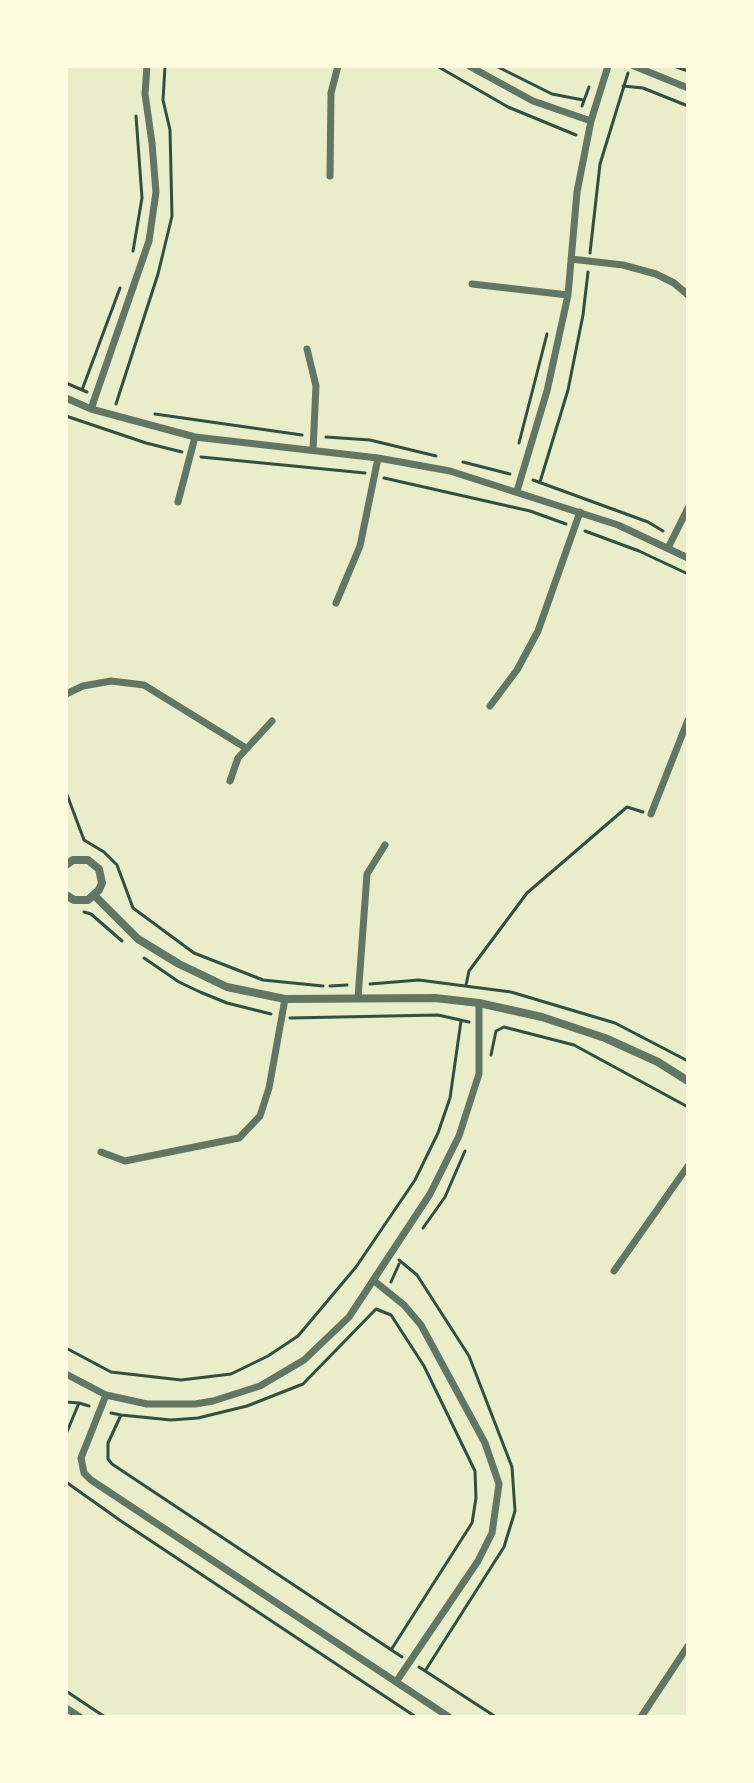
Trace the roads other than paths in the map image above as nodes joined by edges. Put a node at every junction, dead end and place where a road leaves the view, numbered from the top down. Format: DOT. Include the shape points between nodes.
graph roads {
  1 [pos="147,66"];
  2 [pos="338,66"];
  3 [pos="469,66"];
  4 [pos="608,66"];
  5 [pos="632,66"];
  6 [pos="688,88"];
  7 [pos="591,121"];
  8 [pos="330,176"];
  9 [pos="571,259"];
  10 [pos="472,284"];
  11 [pos="568,295"];
  12 [pos="688,295"];
  13 [pos="307,349"];
  14 [pos="66,398"];
  15 [pos="91,409"];
  16 [pos="195,437"];
  17 [pos="313,450"];
  18 [pos="378,458"];
  19 [pos="517,491"];
  20 [pos="178,502"];
  21 [pos="688,508"];
  22 [pos="580,512"];
  23 [pos="668,548"];
  24 [pos="688,558"];
  25 [pos="336,603"];
  26 [pos="66,694"];
  27 [pos="490,706"];
  28 [pos="688,720"];
  29 [pos="272,721"];
  30 [pos="246,748"];
  31 [pos="230,781"];
  32 [pos="651,814"];
  33 [pos="385,845"];
  34 [pos="66,863"];
  35 [pos="66,895"];
  36 [pos="95,896"];
  37 [pos="358,998"];
  38 [pos="285,999"];
  39 [pos="479,1003"];
  40 [pos="688,1081"];
  41 [pos="101,1152"];
  42 [pos="688,1166"];
  43 [pos="614,1271"];
  44 [pos="373,1280"];
  45 [pos="66,1374"];
  46 [pos="106,1395"];
  47 [pos="688,1646"];
  48 [pos="396,1682"];
  49 [pos="66,1708"];
  50 [pos="80,1717"];
  51 [pos="449,1717"];
  52 [pos="641,1717"];
  1 -- 15 [label="street" via="156,192 149,241"];
  2 -- 8 [label="street" via="331,93"];
  3 -- 7 [label="street" via="533,101"];
  4 -- 7 [label="street"];
  5 -- 6 [label="street"];
  7 -- 9 [label="street"];
  9 -- 11 [label="street"];
  9 -- 12 [label="street" via="656,274"];
  10 -- 11 [label="street"];
  11 -- 19 [label="street"];
  13 -- 17 [label="street" via="316,386"];
  14 -- 15 [label="street"];
  15 -- 16 [label="street"];
  16 -- 17 [label="street"];
  16 -- 20 [label="street"];
  17 -- 18 [label="street"];
  18 -- 19 [label="street"];
  18 -- 25 [label="street" via="360,546"];
  19 -- 22 [label="street"];
  21 -- 23 [label="street"];
  22 -- 23 [label="street"];
  22 -- 27 [label="street" via="538,631"];
  23 -- 24 [label="street"];
  26 -- 30 [label="street" via="111,681 144,685"];
  28 -- 32 [label="street"];
  29 -- 30 [label="street"];
  30 -- 31 [label="street"];
  33 -- 37 [label="street" via="367,874"];
  34 -- 36 [label="street" via="88,860 99,869 102,883"];
  35 -- 36 [label="street" via="81,901"];
  36 -- 38 [label="street" via="138,939 179,964 227,987"];
  37 -- 38 [label="street"];
  37 -- 39 [label="street"];
  38 -- 41 [label="street" via="260,1116 239,1138 125,1161"];
  39 -- 40 [label="street" via="605,1038"];
  39 -- 44 [label="street" via="479,1074 459,1136 430,1194"];
  42 -- 43 [label="street"];
  44 -- 46 [label="street" via="349,1317 304,1360 260,1386 195,1404 147,1404"];
  44 -- 48 [label="street" via="421,1325 485,1443 499,1484 492,1533 478,1561"];
  45 -- 46 [label="street"];
  46 -- 48 [label="street" via="81,1458 91,1480"];
  47 -- 52 [label="street"];
  48 -- 51 [label="street"];
  49 -- 50 [label="street"];
}
